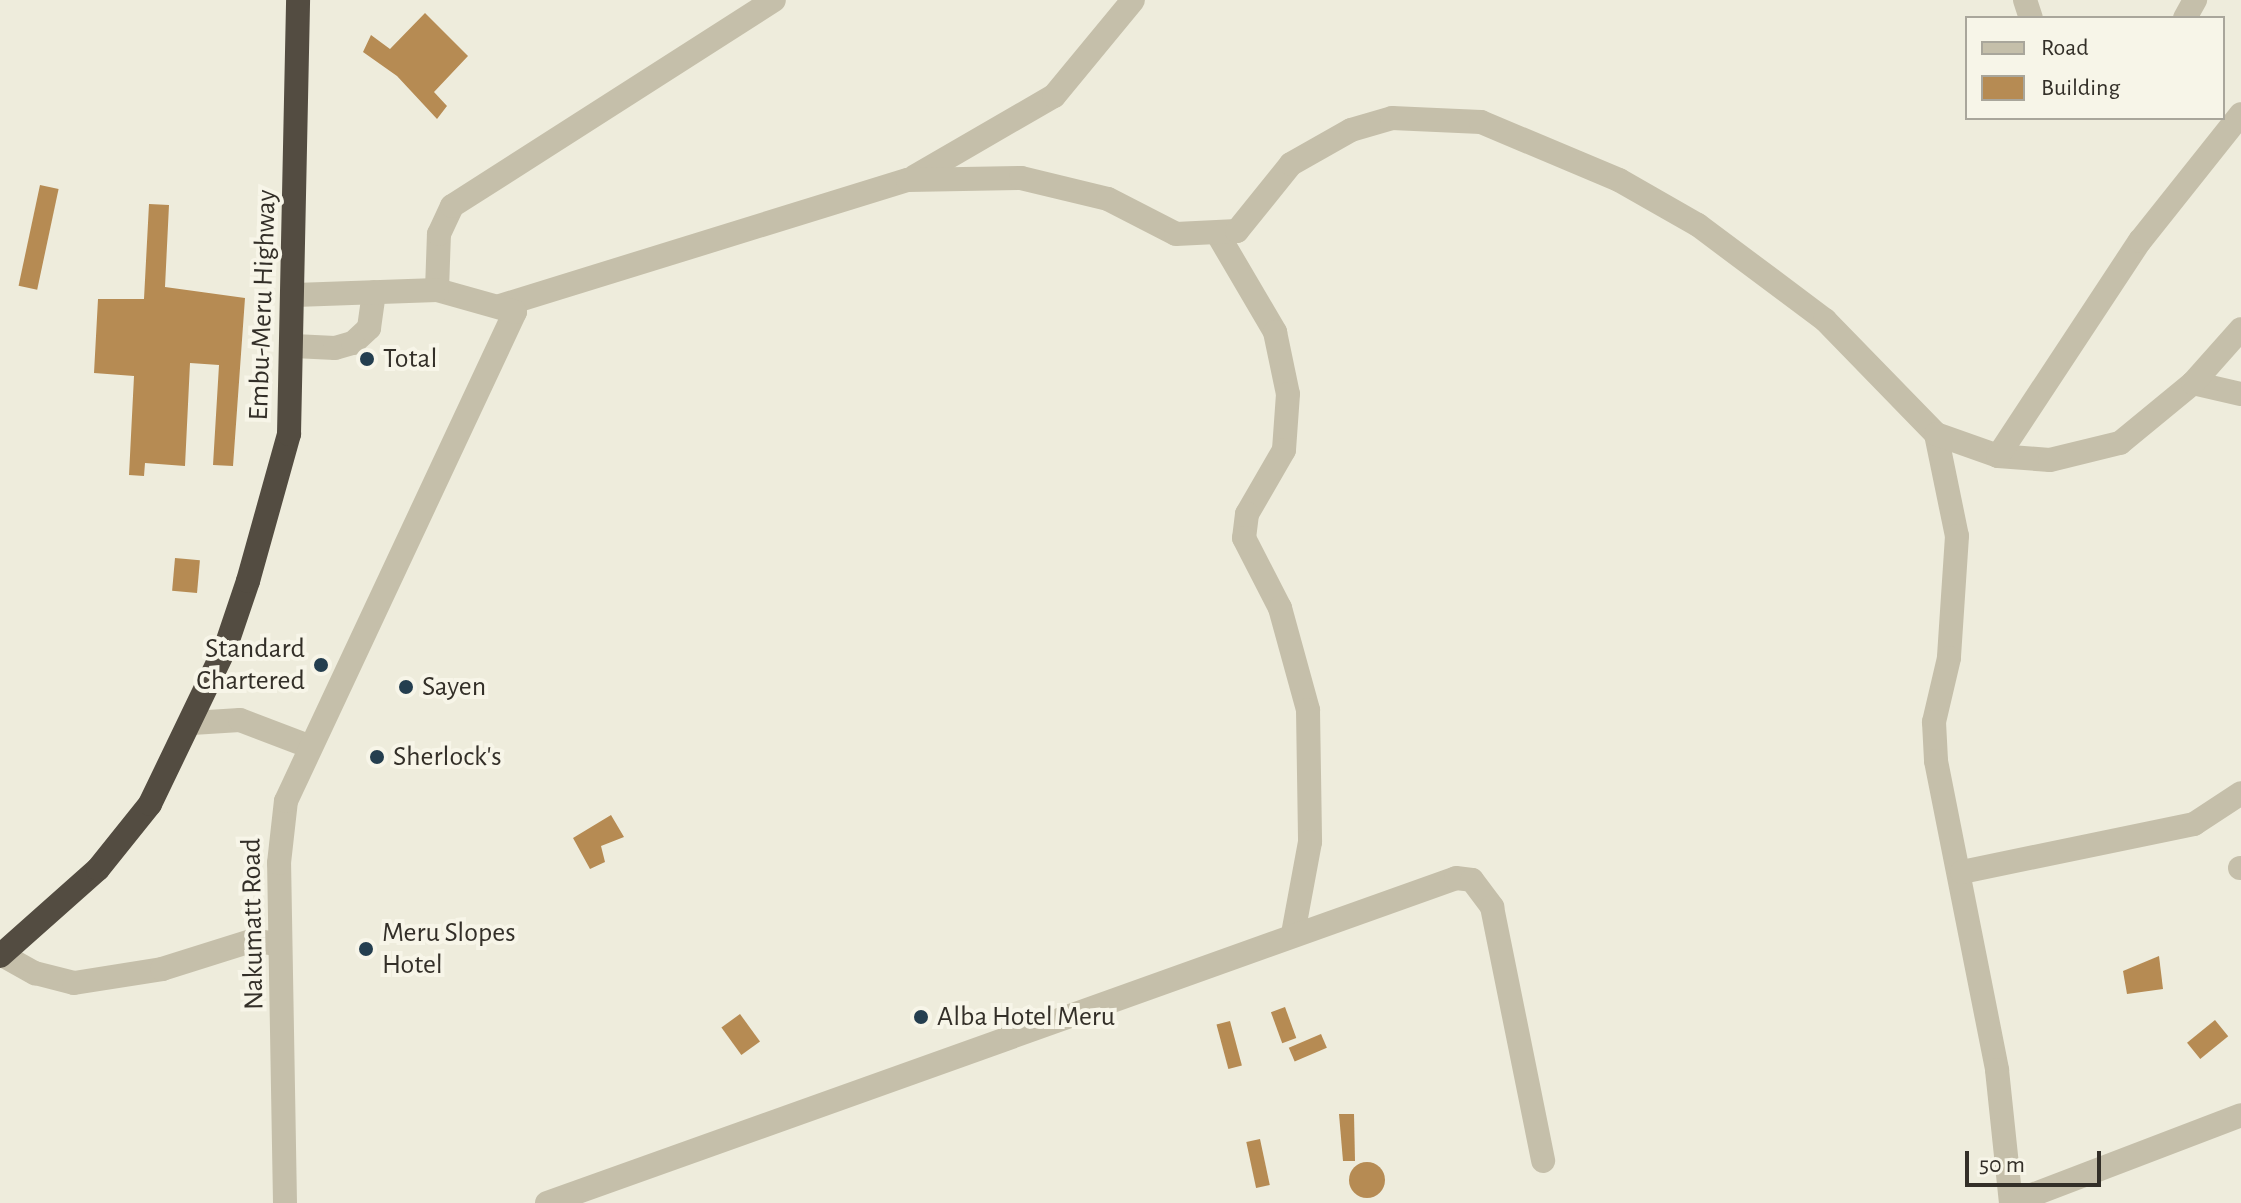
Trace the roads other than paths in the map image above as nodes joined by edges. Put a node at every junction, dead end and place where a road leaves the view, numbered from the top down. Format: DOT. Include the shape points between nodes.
graph roads {
  1 [pos="298,0"];
  2 [pos="774,0"];
  3 [pos="1133,0"];
  4 [pos="2241,114"];
  5 [pos="908,180"];
  6 [pos="1217,233"];
  7 [pos="437,290"];
  8 [pos="374,292"];
  9 [pos="295,295"];
  10 [pos="507,309"];
  11 [pos="2241,329"];
  12 [pos="294,346"];
  13 [pos="2193,383"];
  14 [pos="2241,394"];
  15 [pos="1936,434"];
  16 [pos="1998,456"];
  17 [pos="192,723"];
  18 [pos="308,746"];
  19 [pos="2241,793"];
  20 [pos="1962,872"];
  21 [pos="1293,934"];
  22 [pos="279,945"];
  23 [pos="1,955"];
  24 [pos="2241,1115"];
  25 [pos="1543,1161"];
  26 [pos="285,1203"];
  27 [pos="547,1203"];
  28 [pos="2011,1203"];
  1 -- 9 [label="highway, Embu-Meru Highway"];
  2 -- 7 [label="street" via="452,206 439,234"];
  3 -- 5 [label="street" via="1054,96"];
  4 -- 16 [label="street" via="2140,241"];
  5 -- 6 [label="street" via="1021,178 1108,199 1176,234"];
  5 -- 10 [label="street"];
  6 -- 15 [label="street" via="1237,231 1291,164 1351,130 1392,118 1481,122 1619,180 1760,265 1882,373"];
  6 -- 21 [label="street" via="1275,332 1288,394 1284,450 1247,514 1244,538 1280,608 1308,710 1310,842"];
  7 -- 8 [label="street"];
  7 -- 10 [label="street"];
  8 -- 9 [label="street"];
  8 -- 12 [label="street" via="369,328 353,343 335,348"];
  9 -- 12 [label="highway, Embu-Meru Highway"];
  10 -- 18 [label="street, Nakumatt Road"];
  11 -- 13 [label="street"];
  12 -- 17 [label="highway, Embu-Meru Highway" via="289,434 271,505 226,646"];
  13 -- 14 [label="street"];
  13 -- 16 [label="street" via="2120,443 2050,460"];
  15 -- 16 [label="street"];
  15 -- 20 [label="street" via="1957,536 1949,658 1934,722 1936,761"];
  17 -- 18 [label="street" via="240,720"];
  17 -- 23 [label="highway, Embu-Meru Highway" via="123,841"];
  18 -- 22 [label="street, Nakumatt Road" via="279,833"];
  19 -- 20 [label="street" via="2194,824"];
  20 -- 28 [label="street" via="1997,1070"];
  21 -- 25 [label="street" via="1456,878 1472,880 1492,907"];
  21 -- 27 [label="street" via="1083,1015"];
  22 -- 23 [label="street" via="254,940 162,969 74,983 35,973"];
  22 -- 26 [label="street, Nakumatt Road"];
  24 -- 28 [label="street"];
}
